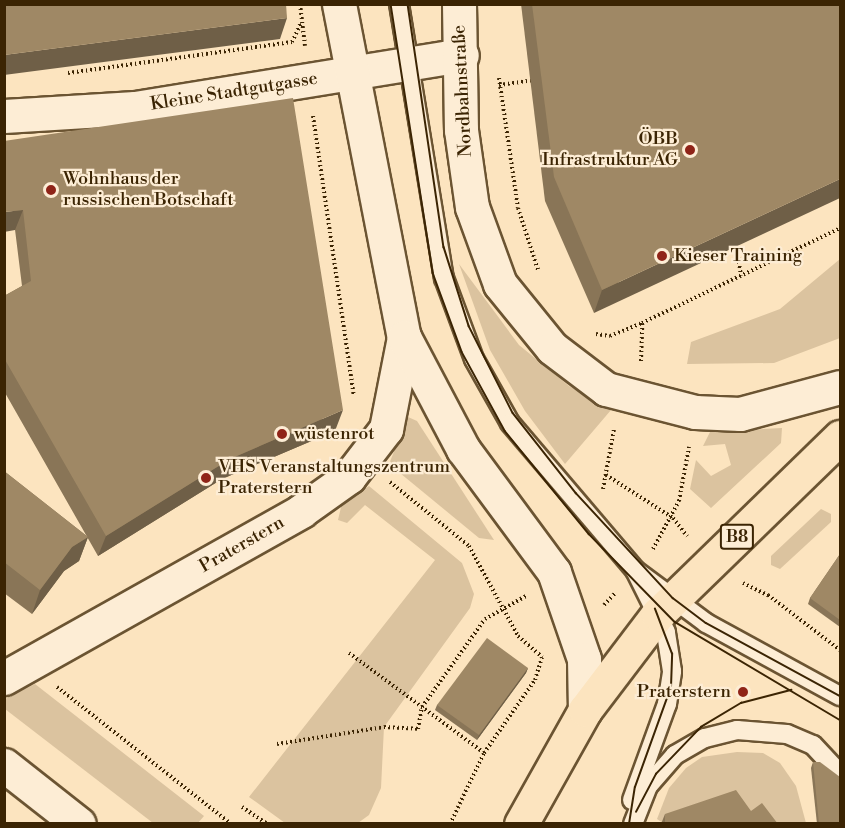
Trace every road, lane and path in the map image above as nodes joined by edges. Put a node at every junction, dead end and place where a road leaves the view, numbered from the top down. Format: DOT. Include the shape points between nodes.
graph roads {
  1 [pos="300,4"];
  2 [pos="339,4"];
  3 [pos="399,4"];
  4 [pos="459,4"];
  5 [pos="302,21"];
  6 [pos="306,55"];
  7 [pos="462,55"];
  8 [pos="407,64"];
  9 [pos="351,73"];
  10 [pos="498,73"];
  11 [pos="62,74"];
  12 [pos="545,79"];
  13 [pos="499,85"];
  14 [pos="4,116"];
  15 [pos="840,228"];
  16 [pos="735,237"];
  17 [pos="741,276"];
  18 [pos="540,279"];
  19 [pos="642,323"];
  20 [pos="404,337"];
  21 [pos="605,345"];
  22 [pos="633,361"];
  23 [pos="840,387"];
  24 [pos="840,437"];
  25 [pos="688,456"];
  26 [pos="606,475"];
  27 [pos="673,518"];
  28 [pos="649,553"];
  29 [pos="750,586"];
  30 [pos="665,606"];
  31 [pos="840,650"];
  32 [pos="350,653"];
  33 [pos="16,671"];
  34 [pos="840,696"];
  35 [pos="422,707"];
  36 [pos="585,710"];
  37 [pos="277,744"];
  38 [pos="484,753"];
  39 [pos="4,765"];
  40 [pos="840,774"];
  41 [pos="242,807"];
  42 [pos="79,824"];
  43 [pos="231,824"];
  44 [pos="267,824"];
  45 [pos="450,824"];
  46 [pos="520,824"];
  47 [pos="631,824"];
  1 -- 5 [label="path"];
  2 -- 9 [label="main road"];
  3 -- 8 [label="lane"];
  4 -- 7 [label="main road, Nordbahnstraße"];
  5 -- 6 [label="path"];
  5 -- 11 [label="path" via="292,42"];
  7 -- 8 [label="main road, Kleine Stadtgutgasse"];
  7 -- 23 [label="main road, Nordbahnstraße" via="461,130 482,242 522,317 574,369 606,389 695,412 740,414"];
  8 -- 9 [label="main road, Kleine Stadtgutgasse"];
  8 -- 30 [label="lane" via="434,237 474,359 535,456"];
  9 -- 14 [label="main road, Kleine Stadtgutgasse" via="135,108"];
  9 -- 20 [label="main road"];
  10 -- 13 [label="path"];
  12 -- 13 [label="path"];
  13 -- 18 [label="path" via="518,208"];
  15 -- 17 [label="path"];
  16 -- 17 [label="path"];
  17 -- 19 [label="path"];
  19 -- 21 [label="path" via="610,336 587,333"];
  19 -- 22 [label="path" via="641,364"];
  20 -- 33 [label="main road, Praterstern" via="386,429 350,477 291,516"];
  20 -- 36 [label="main road" via="463,449 554,572 584,659"];
  24 -- 30 [label="main road, B8"];
  25 -- 27 [label="path"];
  26 -- 27 [label="path"];
  27 -- 28 [label="path"];
  29 -- 31 [label="path"];
  30 -- 34 [label="lane"];
  30 -- 36 [label="main road, B8"];
  30 -- 47 [label="lane" via="672,654 671,687 635,787"];
  32 -- 35 [label="path"];
  33 -- 43 [label="path"];
  35 -- 37 [label="path" via="418,729 384,727"];
  35 -- 38 [label="path"];
  35 -- 38 [label="path" via="485,619 506,606 518,636 542,657 535,680"];
  36 -- 46 [label="main road, B8"];
  38 -- 45 [label="path"];
  39 -- 42 [label="main road"];
  40 -- 47 [label="lane" via="813,745 787,734 737,730 705,738 675,755 648,786"];
  41 -- 44 [label="path"];
}
